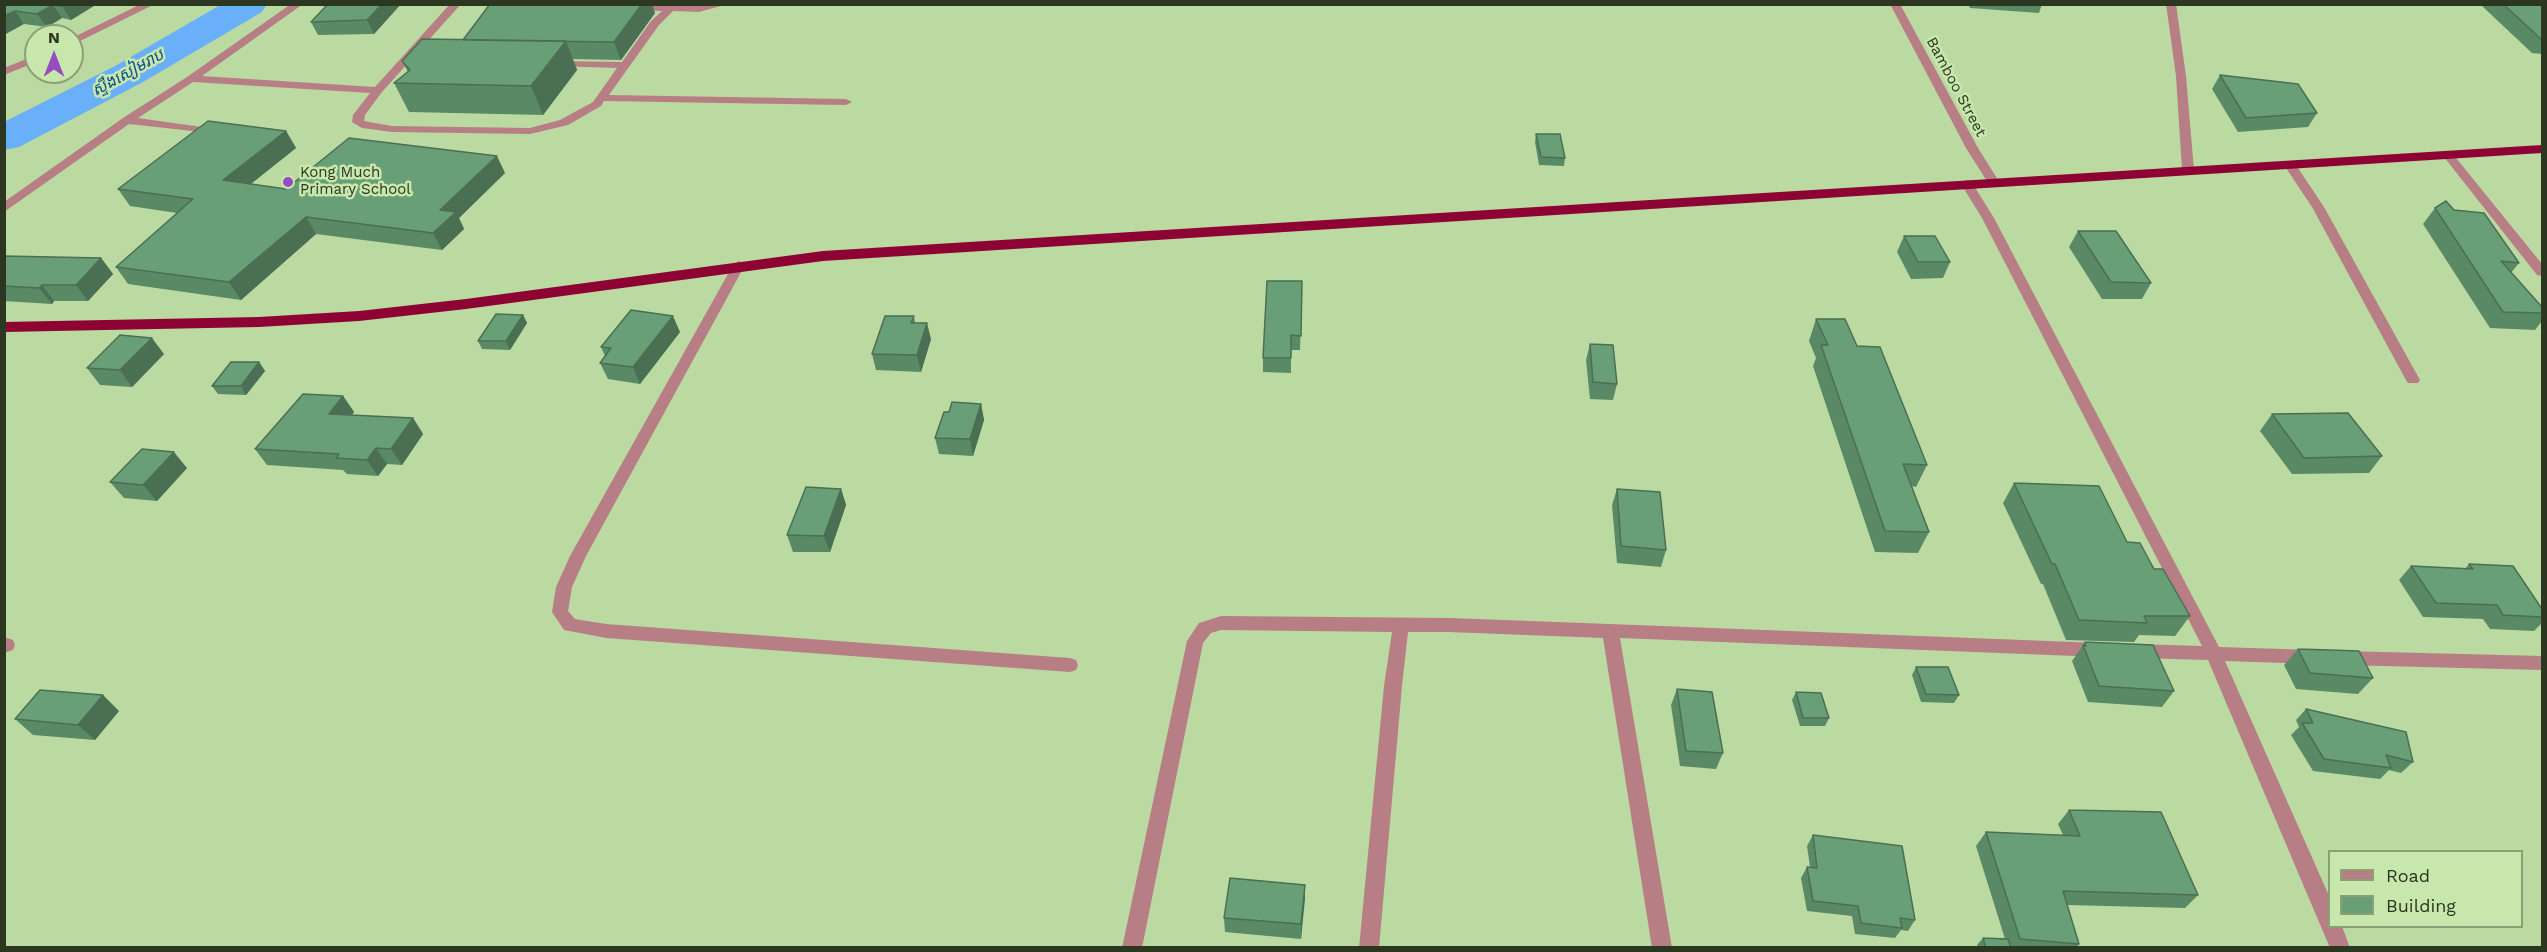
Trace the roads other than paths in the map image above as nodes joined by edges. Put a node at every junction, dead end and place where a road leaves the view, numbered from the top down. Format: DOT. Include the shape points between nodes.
graph roads {
  1 [pos="150,4"];
  2 [pos="298,4"];
  3 [pos="456,4"];
  4 [pos="723,4"];
  5 [pos="1895,4"];
  6 [pos="2171,4"];
  7 [pos="623,7"];
  8 [pos="671,8"];
  9 [pos="84,36"];
  10 [pos="24,63"];
  11 [pos="541,63"];
  12 [pos="623,65"];
  13 [pos="4,72"];
  14 [pos="191,79"];
  15 [pos="378,90"];
  16 [pos="601,98"];
  17 [pos="846,102"];
  18 [pos="127,120"];
  19 [pos="226,133"];
  20 [pos="2542,149"];
  21 [pos="2448,155"];
  22 [pos="2290,165"];
  23 [pos="2188,170"];
  24 [pos="1994,183"];
  25 [pos="1967,184"];
  26 [pos="4,208"];
  27 [pos="739,266"];
  28 [pos="2542,272"];
  29 [pos="4,327"];
  30 [pos="2413,380"];
  31 [pos="1401,626"];
  32 [pos="1610,631"];
  33 [pos="2214,654"];
  34 [pos="2542,663"];
  35 [pos="1070,665"];
  36 [pos="2328,916"];
  37 [pos="2332,928"];
  38 [pos="1132,948"];
  39 [pos="1369,948"];
  40 [pos="1662,948"];
  41 [pos="2340,948"];
  1 -- 9 [label="street"];
  2 -- 14 [label="street"];
  3 -- 15 [label="street" via="409,62"];
  4 -- 8 [label="street" via="699,9"];
  5 -- 24 [label="street, Bamboo Street"];
  6 -- 23 [label="street"];
  7 -- 8 [label="street"];
  8 -- 12 [label="street"];
  10 -- 13 [label="street"];
  11 -- 12 [label="street"];
  12 -- 16 [label="street"];
  14 -- 15 [label="street"];
  14 -- 18 [label="street"];
  15 -- 16 [label="street" via="358,122 392,129 546,128 584,114"];
  16 -- 17 [label="street"];
  18 -- 19 [label="street"];
  18 -- 26 [label="street"];
  20 -- 21 [label="highway"];
  21 -- 22 [label="highway"];
  21 -- 28 [label="street"];
  22 -- 23 [label="highway"];
  22 -- 30 [label="street" via="2318,207"];
  23 -- 24 [label="highway"];
  24 -- 25 [label="highway"];
  25 -- 27 [label="highway" via="823,256"];
  25 -- 33 [label="street"];
  27 -- 29 [label="highway" via="359,315 259,322"];
  27 -- 35 [label="street" via="578,556 564,587 560,612 570,625 606,631"];
  31 -- 32 [label="street"];
  31 -- 38 [label="street" via="1221,623 1205,628 1195,641"];
  31 -- 39 [label="street"];
  32 -- 33 [label="street"];
  32 -- 40 [label="street"];
  33 -- 34 [label="street"];
  33 -- 36 [label="street"];
  37 -- 41 [label="street"];
}
